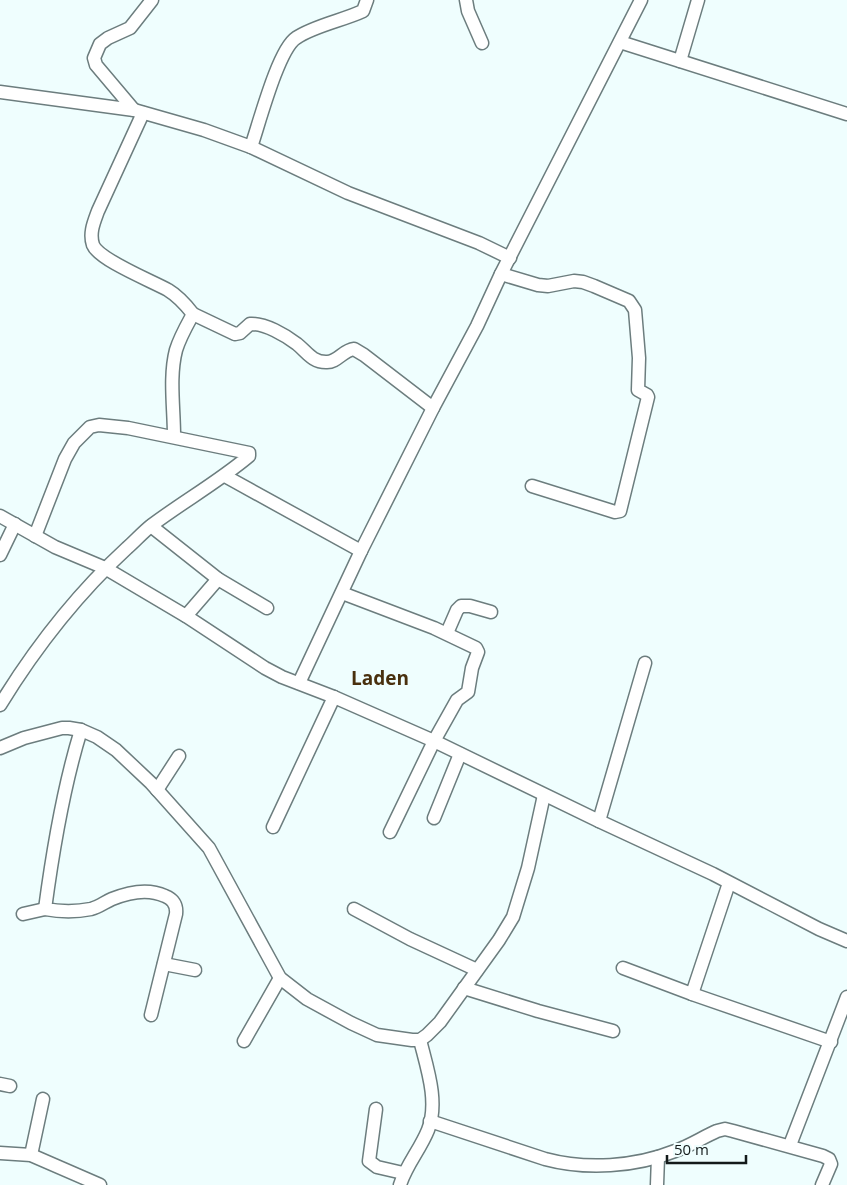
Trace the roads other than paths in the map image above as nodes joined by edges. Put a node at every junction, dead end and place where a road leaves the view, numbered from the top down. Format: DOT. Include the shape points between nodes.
graph roads {
  1 [pos="152,0"];
  2 [pos="367,0"];
  3 [pos="466,0"];
  4 [pos="641,0"];
  5 [pos="698,0"];
  6 [pos="620,42"];
  7 [pos="482,43"];
  8 [pos="680,61"];
  9 [pos="0,92"];
  10 [pos="138,112"];
  11 [pos="847,114"];
  12 [pos="252,147"];
  13 [pos="510,258"];
  14 [pos="501,274"];
  15 [pos="193,314"];
  16 [pos="433,408"];
  17 [pos="174,436"];
  18 [pos="225,476"];
  19 [pos="532,486"];
  20 [pos="0,516"];
  21 [pos="15,524"];
  22 [pos="151,526"];
  23 [pos="35,536"];
  24 [pos="361,551"];
  25 [pos="0,556"];
  26 [pos="105,568"];
  27 [pos="218,579"];
  28 [pos="342,593"];
  29 [pos="267,608"];
  30 [pos="491,612"];
  31 [pos="186,616"];
  32 [pos="447,633"];
  33 [pos="644,663"];
  34 [pos="299,683"];
  35 [pos="334,697"];
  36 [pos="0,705"];
  37 [pos="81,730"];
  38 [pos="434,741"];
  39 [pos="0,748"];
  40 [pos="460,754"];
  41 [pos="179,756"];
  42 [pos="157,790"];
  43 [pos="544,795"];
  44 [pos="434,818"];
  45 [pos="599,821"];
  46 [pos="273,827"];
  47 [pos="390,832"];
  48 [pos="729,883"];
  49 [pos="45,910"];
  50 [pos="354,910"];
  51 [pos="23,914"];
  52 [pos="847,941"];
  53 [pos="164,964"];
  54 [pos="623,968"];
  55 [pos="195,970"];
  56 [pos="477,970"];
  57 [pos="280,978"];
  58 [pos="464,988"];
  59 [pos="692,994"];
  60 [pos="846,1004"];
  61 [pos="151,1015"];
  62 [pos="612,1031"];
  63 [pos="420,1040"];
  64 [pos="244,1041"];
  65 [pos="831,1042"];
  66 [pos="43,1099"];
  67 [pos="376,1109"];
  68 [pos="430,1121"];
  69 [pos="790,1145"];
  70 [pos="0,1153"];
  71 [pos="31,1155"];
  72 [pos="658,1157"];
  73 [pos="402,1179"];
  74 [pos="100,1185"];
  75 [pos="657,1185"];
  76 [pos="822,1185"];
  1 -- 10 [label="street" via="130,28 104,40 94,58 96,65"];
  2 -- 12 [label="street" via="363,11 301,35 289,43"];
  3 -- 7 [label="street"];
  4 -- 6 [label="street"];
  5 -- 8 [label="street"];
  6 -- 8 [label="street"];
  6 -- 13 [label="street"];
  8 -- 11 [label="street"];
  9 -- 10 [label="street"];
  10 -- 12 [label="street"];
  10 -- 15 [label="street" via="93,224 94,246 110,260 170,291"];
  12 -- 13 [label="street" via="348,194"];
  13 -- 14 [label="street"];
  14 -- 16 [label="street"];
  14 -- 19 [label="street" via="548,286 583,282 628,301 635,310 638,390 648,398 620,511"];
  15 -- 16 [label="street" via="236,334 250,324 261,325 296,343 319,362 331,362 354,349"];
  15 -- 17 [label="street" via="179,342 173,368"];
  16 -- 24 [label="street"];
  17 -- 18 [label="street" via="249,453"];
  17 -- 23 [label="street" via="128,428 90,427 74,443 65,459"];
  18 -- 22 [label="street"];
  18 -- 24 [label="street"];
  20 -- 21 [label="street"];
  21 -- 23 [label="street"];
  21 -- 25 [label="street"];
  22 -- 26 [label="street"];
  22 -- 27 [label="street"];
  23 -- 26 [label="street"];
  24 -- 28 [label="street"];
  26 -- 31 [label="street"];
  26 -- 36 [label="street" via="38,648"];
  27 -- 29 [label="street"];
  27 -- 31 [label="street"];
  28 -- 32 [label="street"];
  28 -- 34 [label="street"];
  30 -- 32 [label="street" via="461,606"];
  31 -- 34 [label="street" via="265,668"];
  32 -- 38 [label="street" via="476,648 478,654 468,692 456,700"];
  33 -- 45 [label="street"];
  34 -- 35 [label="street"];
  35 -- 38 [label="street"];
  35 -- 46 [label="street"];
  37 -- 39 [label="street" via="62,728"];
  37 -- 42 [label="street" via="116,750"];
  37 -- 49 [label="street" via="62,805"];
  38 -- 40 [label="street"];
  38 -- 47 [label="street"];
  40 -- 43 [label="street"];
  40 -- 44 [label="street"];
  41 -- 42 [label="street"];
  42 -- 57 [label="street" via="209,848"];
  43 -- 45 [label="street"];
  43 -- 56 [label="street" via="528,868 513,916"];
  45 -- 48 [label="street"];
  48 -- 52 [label="street"];
  48 -- 59 [label="street"];
  49 -- 51 [label="street"];
  49 -- 53 [label="street" via="94,908 133,892 163,895 171,899 176,910"];
  50 -- 56 [label="street"];
  53 -- 55 [label="street"];
  53 -- 61 [label="street"];
  54 -- 59 [label="street"];
  56 -- 58 [label="street"];
  57 -- 63 [label="street" via="307,998 377,1035"];
  57 -- 64 [label="street"];
  58 -- 62 [label="street"];
  58 -- 63 [label="street" via="440,1022"];
  59 -- 65 [label="street"];
  60 -- 65 [label="street"];
  63 -- 68 [label="street" via="431,1089"];
  65 -- 69 [label="street"];
  66 -- 71 [label="street"];
  67 -- 73 [label="street" via="369,1161"];
  68 -- 72 [label="street" via="561,1164 609,1165"];
  68 -- 73 [label="street"];
  69 -- 72 [label="street" via="725,1129"];
  69 -- 76 [label="street" via="830,1161"];
  70 -- 71 [label="street"];
  71 -- 74 [label="street"];
  72 -- 75 [label="street"];
}
